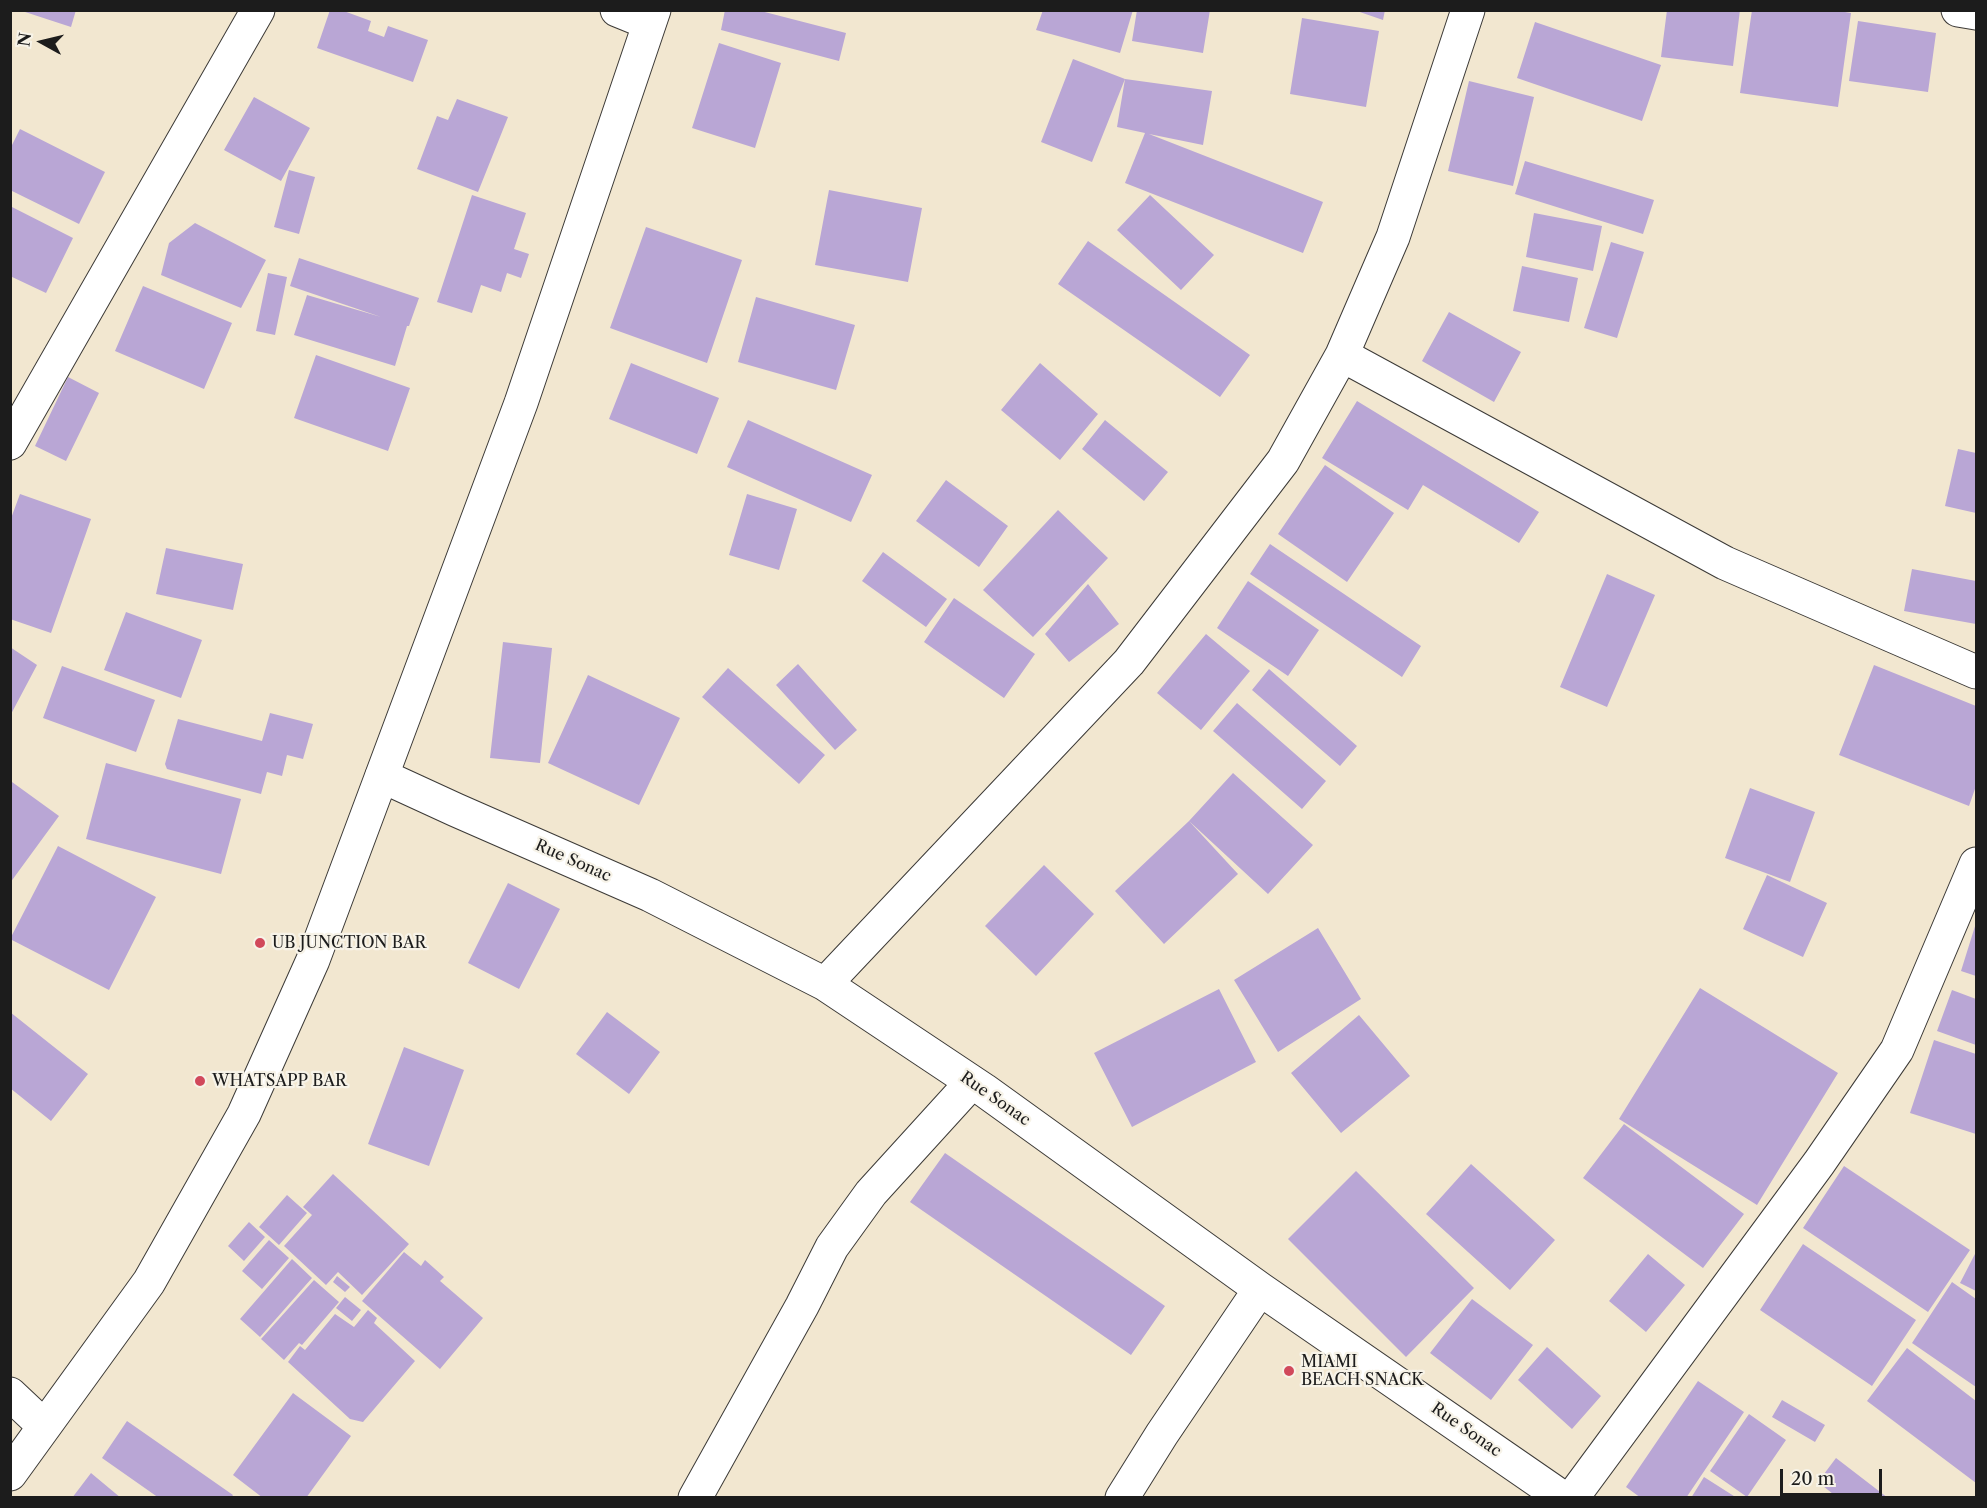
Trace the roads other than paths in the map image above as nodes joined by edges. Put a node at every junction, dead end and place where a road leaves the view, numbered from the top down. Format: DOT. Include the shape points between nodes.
graph roads {
  1 [pos="258,10"];
  2 [pos="617,10"];
  3 [pos="1468,10"];
  4 [pos="1958,10"];
  5 [pos="1977,13"];
  6 [pos="651,17"];
  7 [pos="1342,355"];
  8 [pos="10,443"];
  9 [pos="1977,672"];
  10 [pos="382,776"];
  11 [pos="1977,864"];
  12 [pos="825,984"];
  13 [pos="972,1082"];
  14 [pos="1260,1289"];
  15 [pos="10,1394"];
  16 [pos="44,1426"];
  17 [pos="10,1474"];
  18 [pos="695,1497"];
  19 [pos="1122,1497"];
  20 [pos="1563,1497"];
  21 [pos="1572,1497"];
  1 -- 8 [label="street"];
  2 -- 6 [label="street"];
  3 -- 7 [label="street" via="1393,237"];
  4 -- 5 [label="street"];
  6 -- 10 [label="street" via="521,403"];
  7 -- 9 [label="street" via="1725,563"];
  7 -- 12 [label="street" via="1283,461 1130,662"];
  10 -- 12 [label="street, Rue Sonac" via="650,895"];
  10 -- 16 [label="street" via="313,960 244,1114 149,1282"];
  11 -- 21 [label="street" via="1897,1050 1820,1163"];
  12 -- 13 [label="street, Rue Sonac"];
  13 -- 14 [label="street, Rue Sonac"];
  13 -- 18 [label="street" via="871,1193 832,1247"];
  14 -- 19 [label="street"];
  14 -- 20 [label="street, Rue Sonac"];
  15 -- 16 [label="street"];
  16 -- 17 [label="street"];
}
